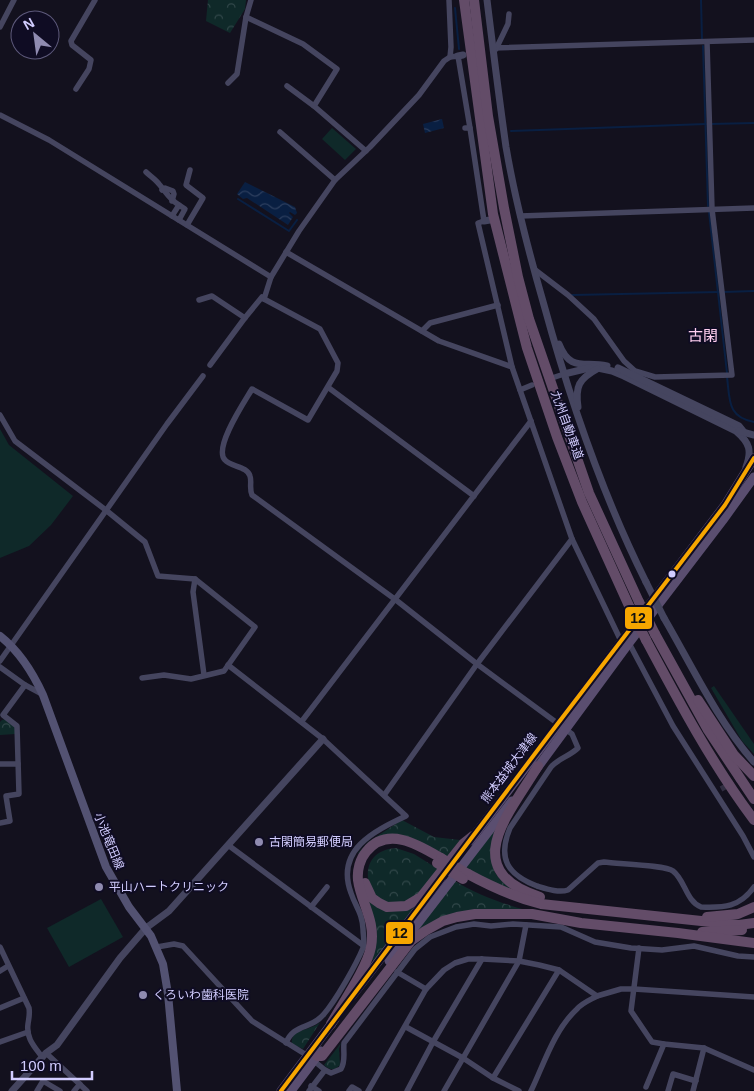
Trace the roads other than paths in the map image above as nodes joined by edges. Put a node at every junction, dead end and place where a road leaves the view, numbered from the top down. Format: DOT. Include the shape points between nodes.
graph roads {
  1 [pos="14,0"];
  2 [pos="95,0"];
  3 [pos="251,0"];
  4 [pos="449,0"];
  5 [pos="464,0"];
  6 [pos="474,0"];
  7 [pos="487,0"];
  8 [pos="509,14"];
  9 [pos="246,17"];
  10 [pos="0,27"];
  11 [pos="754,40"];
  12 [pos="707,42"];
  13 [pos="494,49"];
  14 [pos="485,52"];
  15 [pos="457,56"];
  16 [pos="228,83"];
  17 [pos="287,86"];
  18 [pos="76,89"];
  19 [pos="314,106"];
  20 [pos="0,116"];
  21 [pos="280,132"];
  22 [pos="366,151"];
  23 [pos="190,170"];
  24 [pos="146,172"];
  25 [pos="335,180"];
  26 [pos="179,205"];
  27 [pos="754,208"];
  28 [pos="712,209"];
  29 [pos="172,216"];
  30 [pos="520,216"];
  31 [pos="510,217"];
  32 [pos="179,220"];
  33 [pos="188,226"];
  34 [pos="286,252"];
  35 [pos="534,269"];
  36 [pos="271,276"];
  37 [pos="264,299"];
  38 [pos="199,300"];
  39 [pos="498,305"];
  40 [pos="547,316"];
  41 [pos="245,318"];
  42 [pos="422,331"];
  43 [pos="210,365"];
  44 [pos="512,367"];
  45 [pos="597,367"];
  46 [pos="564,374"];
  47 [pos="203,376"];
  48 [pos="552,378"];
  49 [pos="532,385"];
  50 [pos="328,388"];
  51 [pos="520,390"];
  52 [pos="0,416"];
  53 [pos="579,418"];
  54 [pos="531,421"];
  55 [pos="740,431"];
  56 [pos="754,435"];
  57 [pos="754,458"];
  58 [pos="754,477"];
  59 [pos="474,496"];
  60 [pos="725,505"];
  61 [pos="107,511"];
  62 [pos="572,539"];
  63 [pos="195,579"];
  64 [pos="396,600"];
  65 [pos="634,605"];
  66 [pos="0,636"];
  67 [pos="651,637"];
  68 [pos="625,642"];
  69 [pos="11,645"];
  70 [pos="0,661"];
  71 [pos="478,664"];
  72 [pos="228,665"];
  73 [pos="0,667"];
  74 [pos="204,675"];
  75 [pos="142,678"];
  76 [pos="25,685"];
  77 [pos="43,695"];
  78 [pos="1,717"];
  79 [pos="302,721"];
  80 [pos="562,727"];
  81 [pos="323,739"];
  82 [pos="754,762"];
  83 [pos="0,764"];
  84 [pos="18,764"];
  85 [pos="538,766"];
  86 [pos="754,772"];
  87 [pos="721,789"];
  88 [pos="715,793"];
  89 [pos="385,794"];
  90 [pos="3,796"];
  91 [pos="739,799"];
  92 [pos="754,799"];
  93 [pos="754,820"];
  94 [pos="0,823"];
  95 [pos="754,831"];
  96 [pos="473,836"];
  97 [pos="228,845"];
  98 [pos="754,857"];
  99 [pos="439,860"];
  100 [pos="466,876"];
  101 [pos="327,887"];
  102 [pos="754,887"];
  103 [pos="311,907"];
  104 [pos="754,907"];
  105 [pos="582,909"];
  106 [pos="679,919"];
  107 [pos="580,923"];
  108 [pos="754,923"];
  109 [pos="526,925"];
  110 [pos="146,928"];
  111 [pos="754,930"];
  112 [pos="678,933"];
  113 [pos="754,943"];
  114 [pos="364,946"];
  115 [pos="0,947"];
  116 [pos="156,947"];
  117 [pos="639,948"];
  118 [pos="754,957"];
  119 [pos="482,959"];
  120 [pos="520,960"];
  121 [pos="8,966"];
  122 [pos="559,970"];
  123 [pos="0,971"];
  124 [pos="397,972"];
  125 [pos="426,989"];
  126 [pos="634,990"];
  127 [pos="597,996"];
  128 [pos="754,997"];
  129 [pos="24,998"];
  130 [pos="0,1008"];
  131 [pos="331,1024"];
  132 [pos="406,1028"];
  133 [pos="28,1032"];
  134 [pos="0,1042"];
  135 [pos="433,1042"];
  136 [pos="286,1043"];
  137 [pos="664,1044"];
  138 [pos="704,1048"];
  139 [pos="44,1055"];
  140 [pos="312,1058"];
  141 [pos="463,1058"];
  142 [pos="325,1070"];
  143 [pos="754,1070"];
  144 [pos="493,1078"];
  145 [pos="696,1081"];
  146 [pos="80,1084"];
  147 [pos="646,1087"];
  148 [pos="310,1089"];
  149 [pos="12,1091"];
  150 [pos="37,1091"];
  151 [pos="60,1091"];
  152 [pos="74,1091"];
  153 [pos="87,1091"];
  154 [pos="177,1091"];
  155 [pos="281,1091"];
  156 [pos="291,1091"];
  157 [pos="319,1091"];
  158 [pos="349,1091"];
  159 [pos="359,1091"];
  160 [pos="368,1091"];
  161 [pos="407,1091"];
  162 [pos="444,1091"];
  163 [pos="519,1091"];
  164 [pos="531,1091"];
  165 [pos="668,1091"];
  166 [pos="693,1091"];
  1 -- 10 [label="street"];
  2 -- 18 [label="street" via="71,41 90,60 89,70"];
  3 -- 9 [label="street"];
  4 -- 15 [label="street" via="451,38"];
  5 -- 65 [label="highway, 九州自動車道" via="493,214 524,339 582,502"];
  6 -- 65 [label="highway, 九州自動車道" via="497,171 529,319 589,493"];
  7 -- 13 [label="street"];
  8 -- 13 [label="street" via="508,24"];
  9 -- 16 [label="street" via="237,74"];
  9 -- 19 [label="street" via="303,44 338,69"];
  11 -- 12 [label="street"];
  12 -- 13 [label="street"];
  12 -- 28 [label="street"];
  13 -- 14 [label="street"];
  13 -- 30 [label="street"];
  15 -- 22 [label="street" via="444,61 419,94"];
  15 -- 39 [label="street" via="487,220 478,223"];
  17 -- 19 [label="street"];
  19 -- 22 [label="street"];
  20 -- 29 [label="street" via="49,140"];
  21 -- 25 [label="street"];
  22 -- 25 [label="street"];
  23 -- 33 [label="street" via="186,185 203,198"];
  24 -- 26 [label="street"];
  25 -- 34 [label="street"];
  26 -- 29 [label="street"];
  26 -- 32 [label="street" via="185,209"];
  27 -- 28 [label="street"];
  28 -- 30 [label="street"];
  28 -- 35 [label="street" via="732,374 655,377 635,371 624,362 594,318"];
  29 -- 32 [label="street"];
  30 -- 31 [label="street"];
  30 -- 35 [label="street"];
  32 -- 33 [label="street"];
  33 -- 36 [label="street"];
  34 -- 36 [label="street"];
  34 -- 42 [label="street"];
  35 -- 40 [label="street"];
  36 -- 37 [label="street"];
  37 -- 41 [label="street" via="262,297"];
  37 -- 50 [label="street" via="320,329 338,364"];
  38 -- 41 [label="street" via="212,296"];
  39 -- 42 [label="street" via="430,323"];
  39 -- 44 [label="street"];
  40 -- 45 [label="street" via="565,357 574,364"];
  40 -- 46 [label="street"];
  41 -- 43 [label="street"];
  42 -- 44 [label="street" via="439,341"];
  44 -- 51 [label="street"];
  45 -- 46 [label="street"];
  45 -- 53 [label="street" via="579,383"];
  45 -- 55 [label="street" via="629,373 739,426"];
  46 -- 48 [label="street"];
  46 -- 53 [label="street"];
  47 -- 61 [label="street"];
  49 -- 51 [label="street"];
  50 -- 59 [label="street"];
  50 -- 64 [label="street" via="308,420 252,389 230,426 222,456 248,472 252,495"];
  51 -- 54 [label="street"];
  52 -- 61 [label="street" via="15,442"];
  53 -- 82 [label="street, bridge" via="624,538 664,618 712,702"];
  54 -- 59 [label="street"];
  54 -- 62 [label="street"];
  55 -- 56 [label="street"];
  55 -- 60 [label="street" via="750,454"];
  57 -- 60 [label="main road, 熊本益城大津線"];
  58 -- 68 [label="main road, 熊本益城大津線"];
  59 -- 64 [label="street"];
  60 -- 68 [label="main road, 熊本益城大津線"];
  61 -- 63 [label="street" via="145,542 158,576"];
  61 -- 69 [label="street"];
  62 -- 68 [label="street"];
  62 -- 71 [label="street"];
  63 -- 72 [label="street" via="255,627"];
  63 -- 74 [label="street"];
  64 -- 71 [label="street"];
  64 -- 79 [label="street"];
  65 -- 67 [label="highway, 九州自動車道, bridge"];
  66 -- 69 [label="main road, 小池竜田線"];
  67 -- 86 [label="highway" via="734,755"];
  67 -- 91 [label="highway, 九州自動車道" via="692,726"];
  67 -- 92 [label="highway, 九州自動車道"];
  68 -- 80 [label="main road, 熊本益城大津線"];
  68 -- 88 [label="street"];
  69 -- 70 [label="street"];
  69 -- 77 [label="main road, 小池竜田線"];
  71 -- 80 [label="street"];
  71 -- 89 [label="street"];
  72 -- 74 [label="street" via="224,671"];
  72 -- 79 [label="street"];
  73 -- 76 [label="street"];
  74 -- 75 [label="street" via="191,679 164,675"];
  76 -- 77 [label="street"];
  76 -- 78 [label="street"];
  77 -- 110 [label="main road, 小池竜田線" via="106,867 129,907"];
  78 -- 84 [label="street" via="17,726"];
  79 -- 81 [label="street"];
  80 -- 85 [label="main road, 熊本益城大津線"];
  80 -- 96 [label="main road, 熊本益城大津線"];
  80 -- 102 [label="street" via="572,734 578,748 551,766 510,828 506,861 516,876 562,892 598,863 664,868 674,872 693,901 701,907 734,905 744,900"];
  81 -- 89 [label="street"];
  81 -- 97 [label="street"];
  83 -- 84 [label="street"];
  84 -- 90 [label="street" via="19,794"];
  85 -- 105 [label="highway" via="495,843 497,868 503,877 523,891"];
  85 -- 140 [label="main road, 熊本益城大津線"];
  87 -- 88 [label="street"];
  88 -- 98 [label="street"];
  89 -- 114 [label="street" via="406,816 374,832 354,850 349,862 347,879 362,916"];
  90 -- 94 [label="street" via="10,821"];
  91 -- 93 [label="highway, 九州自動車道"];
  91 -- 95 [label="highway"];
  96 -- 99 [label="highway" via="421,897 406,906 387,907 379,903 372,898 364,882 365,862 373,851 384,845 398,843"];
  96 -- 131 [label="main road, 熊本益城大津線"];
  97 -- 103 [label="street"];
  97 -- 110 [label="street" via="169,911"];
  99 -- 100 [label="highway, bridge"];
  99 -- 131 [label="highway" via="416,844 391,838 374,844 361,858 358,879 369,913 371,946 367,961"];
  100 -- 105 [label="highway" via="541,904"];
  100 -- 107 [label="highway" via="500,897"];
  101 -- 103 [label="street"];
  103 -- 114 [label="street"];
  104 -- 106 [label="highway" via="738,914"];
  105 -- 106 [label="highway"];
  106 -- 108 [label="highway" via="739,925"];
  107 -- 112 [label="highway"];
  107 -- 140 [label="highway" via="532,914 475,914 443,921 411,941 322,1056"];
  109 -- 117 [label="street" via="561,927 595,942"];
  109 -- 120 [label="street"];
  109 -- 124 [label="street" via="474,924 444,930 415,949"];
  110 -- 116 [label="main road, 小池竜田線"];
  110 -- 139 [label="street" via="120,958 57,1045"];
  111 -- 112 [label="highway"];
  112 -- 113 [label="highway"];
  114 -- 136 [label="street" via="324,1015 312,1025 294,1031"];
  115 -- 121 [label="street"];
  116 -- 136 [label="street" via="183,946 252,1022"];
  116 -- 154 [label="main road, 小池竜田線" via="163,964 168,994"];
  117 -- 118 [label="street" via="662,950 694,946"];
  117 -- 126 [label="street"];
  119 -- 120 [label="street"];
  119 -- 125 [label="street" via="455,963"];
  119 -- 135 [label="street"];
  120 -- 122 [label="street"];
  120 -- 141 [label="street"];
  121 -- 123 [label="street"];
  121 -- 129 [label="street"];
  122 -- 127 [label="street"];
  122 -- 144 [label="street"];
  124 -- 125 [label="street"];
  124 -- 142 [label="street" via="344,1043 345,1059 341,1069 331,1073"];
  125 -- 132 [label="street"];
  126 -- 127 [label="street"];
  126 -- 128 [label="street"];
  126 -- 137 [label="street" via="631,1011 652,1042"];
  127 -- 164 [label="street" via="578,1007 567,1020"];
  129 -- 130 [label="street"];
  129 -- 133 [label="street" via="31,1015"];
  131 -- 140 [label="main road, 熊本益城大津線"];
  132 -- 135 [label="street"];
  132 -- 160 [label="street"];
  133 -- 134 [label="street"];
  133 -- 139 [label="street" via="28,1038"];
  135 -- 141 [label="street"];
  135 -- 161 [label="street"];
  136 -- 140 [label="street"];
  137 -- 138 [label="street"];
  137 -- 147 [label="street"];
  138 -- 143 [label="street"];
  138 -- 145 [label="street"];
  139 -- 146 [label="street"];
  139 -- 149 [label="street"];
  140 -- 142 [label="street"];
  140 -- 155 [label="main road, 熊本益城大津線"];
  140 -- 156 [label="main road, 熊本益城大津線"];
  141 -- 144 [label="street"];
  141 -- 162 [label="street"];
  142 -- 148 [label="street"];
  144 -- 163 [label="street"];
  145 -- 165 [label="street" via="673,1074"];
  145 -- 166 [label="street"];
  146 -- 152 [label="street"];
  146 -- 153 [label="street"];
  148 -- 157 [label="street"];
  150 -- 151 [label="street" via="43,1081"];
  158 -- 159 [label="street" via="352,1087"];
}
